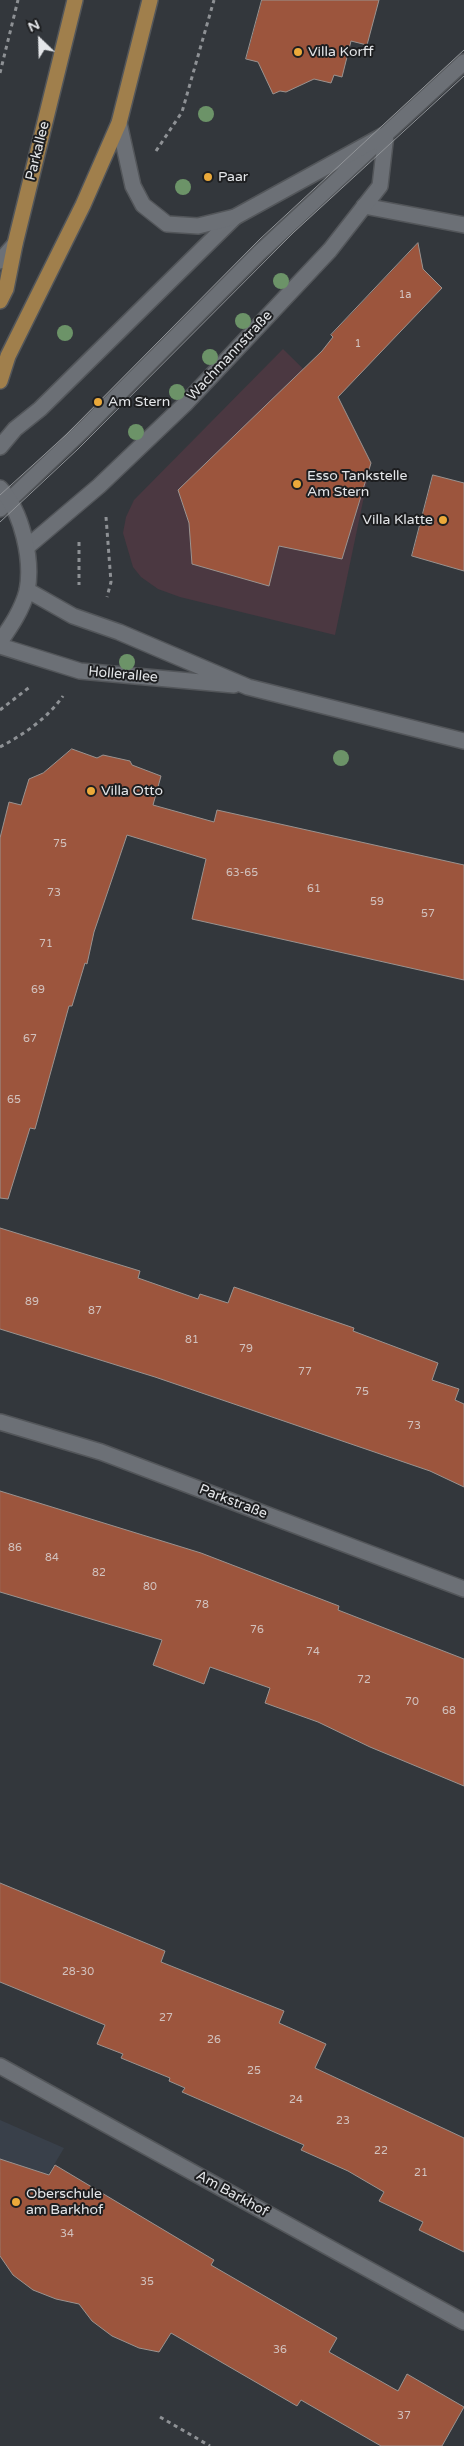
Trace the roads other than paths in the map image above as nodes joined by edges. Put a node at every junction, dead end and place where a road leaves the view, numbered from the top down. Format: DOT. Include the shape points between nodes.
graph roads {
  1 [pos="75,0"];
  2 [pos="150,0"];
  3 [pos="464,62"];
  4 [pos="119,123"];
  5 [pos="386,134"];
  6 [pos="364,206"];
  7 [pos="235,217"];
  8 [pos="464,225"];
  9 [pos="15,244"];
  10 [pos="0,261"];
  11 [pos="0,301"];
  12 [pos="0,381"];
  13 [pos="0,447"];
  14 [pos="0,488"];
  15 [pos="5,505"];
  16 [pos="27,547"];
  17 [pos="27,590"];
  18 [pos="0,644"];
  19 [pos="248,687"];
  20 [pos="464,741"];
  21 [pos="0,1422"];
  22 [pos="464,1588"];
  23 [pos="0,2066"];
  24 [pos="464,2322"];
  1 -- 9 [label="main road, Parkallee"];
  2 -- 4 [label="main road"];
  3 -- 5 [label="street"];
  4 -- 7 [label="street" via="133,186 143,205 167,224 198,226"];
  4 -- 12 [label="main road" via="8,356"];
  5 -- 6 [label="street, Wachmannstraße" via="380,186"];
  5 -- 7 [label="street"];
  5 -- 15 [label="street" via="259,253"];
  6 -- 8 [label="street"];
  6 -- 16 [label="street, Wachmannstraße" via="330,250 191,398 99,486"];
  7 -- 13 [label="street"];
  9 -- 10 [label="street"];
  9 -- 11 [label="main road, Parkallee" via="6,290"];
  14 -- 15 [label="street"];
  15 -- 16 [label="street" via="23,528"];
  16 -- 17 [label="street"];
  17 -- 18 [label="street" via="17,616"];
  17 -- 19 [label="street, Hollerallee" via="73,616"];
  18 -- 19 [label="street, Hollerallee" via="80,671"];
  19 -- 20 [label="street, Hollerallee"];
  21 -- 22 [label="street, Parkstraße" via="101,1452"];
  23 -- 24 [label="street, Am Barkhof"];
}
